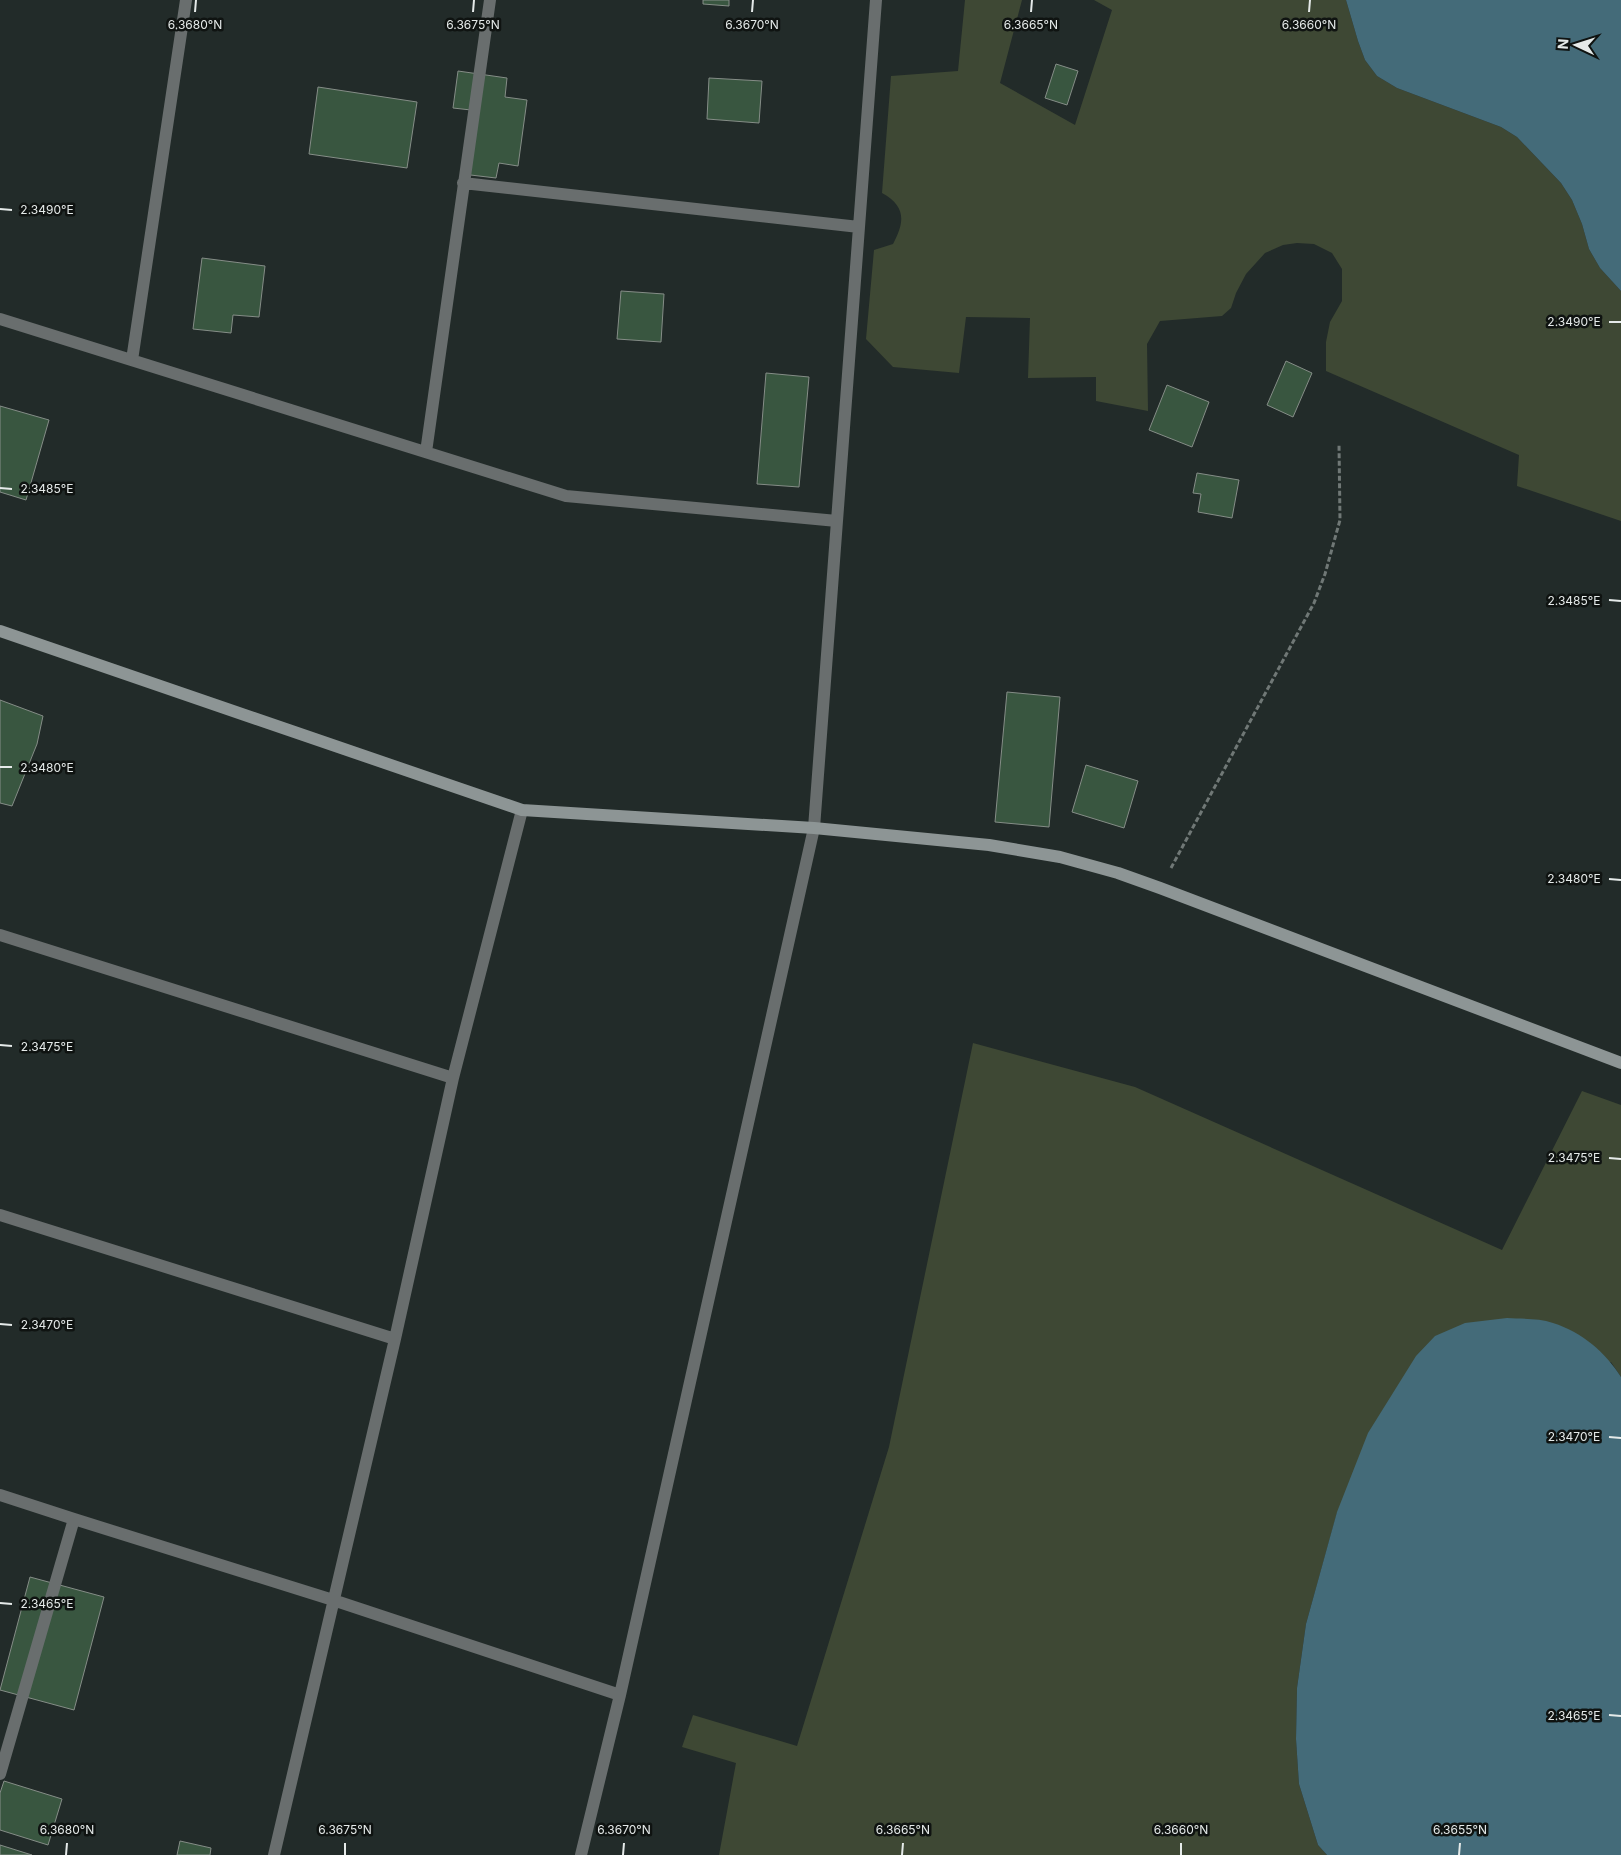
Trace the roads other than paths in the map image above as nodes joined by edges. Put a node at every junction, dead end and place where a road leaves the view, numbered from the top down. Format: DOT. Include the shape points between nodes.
graph roads {
  1 [pos="186,0"];
  2 [pos="490,0"];
  3 [pos="876,0"];
  4 [pos="463,183"];
  5 [pos="859,227"];
  6 [pos="0,319"];
  7 [pos="132,360"];
  8 [pos="426,452"];
  9 [pos="838,521"];
  10 [pos="0,631"];
  11 [pos="522,810"];
  12 [pos="814,828"];
  13 [pos="0,935"];
  14 [pos="1621,1063"];
  15 [pos="453,1078"];
  16 [pos="0,1215"];
  17 [pos="395,1339"];
  18 [pos="0,1495"];
  19 [pos="74,1520"];
  20 [pos="334,1600"];
  21 [pos="620,1695"];
  22 [pos="0,1774"];
  23 [pos="274,1855"];
  24 [pos="581,1855"];
  1 -- 7 [label="street"];
  2 -- 4 [label="street"];
  3 -- 5 [label="street"];
  4 -- 5 [label="street"];
  4 -- 8 [label="street"];
  5 -- 9 [label="street"];
  6 -- 7 [label="street"];
  7 -- 8 [label="street"];
  8 -- 9 [label="street" via="566,496"];
  9 -- 12 [label="street"];
  10 -- 11 [label="street"];
  11 -- 12 [label="street"];
  11 -- 15 [label="street"];
  12 -- 14 [label="street" via="1023,850 1118,873"];
  12 -- 21 [label="street"];
  13 -- 15 [label="street"];
  15 -- 17 [label="street"];
  16 -- 17 [label="street"];
  17 -- 20 [label="street"];
  18 -- 19 [label="street"];
  19 -- 20 [label="street"];
  19 -- 22 [label="street"];
  20 -- 21 [label="street"];
  20 -- 23 [label="street"];
  21 -- 24 [label="street"];
}
